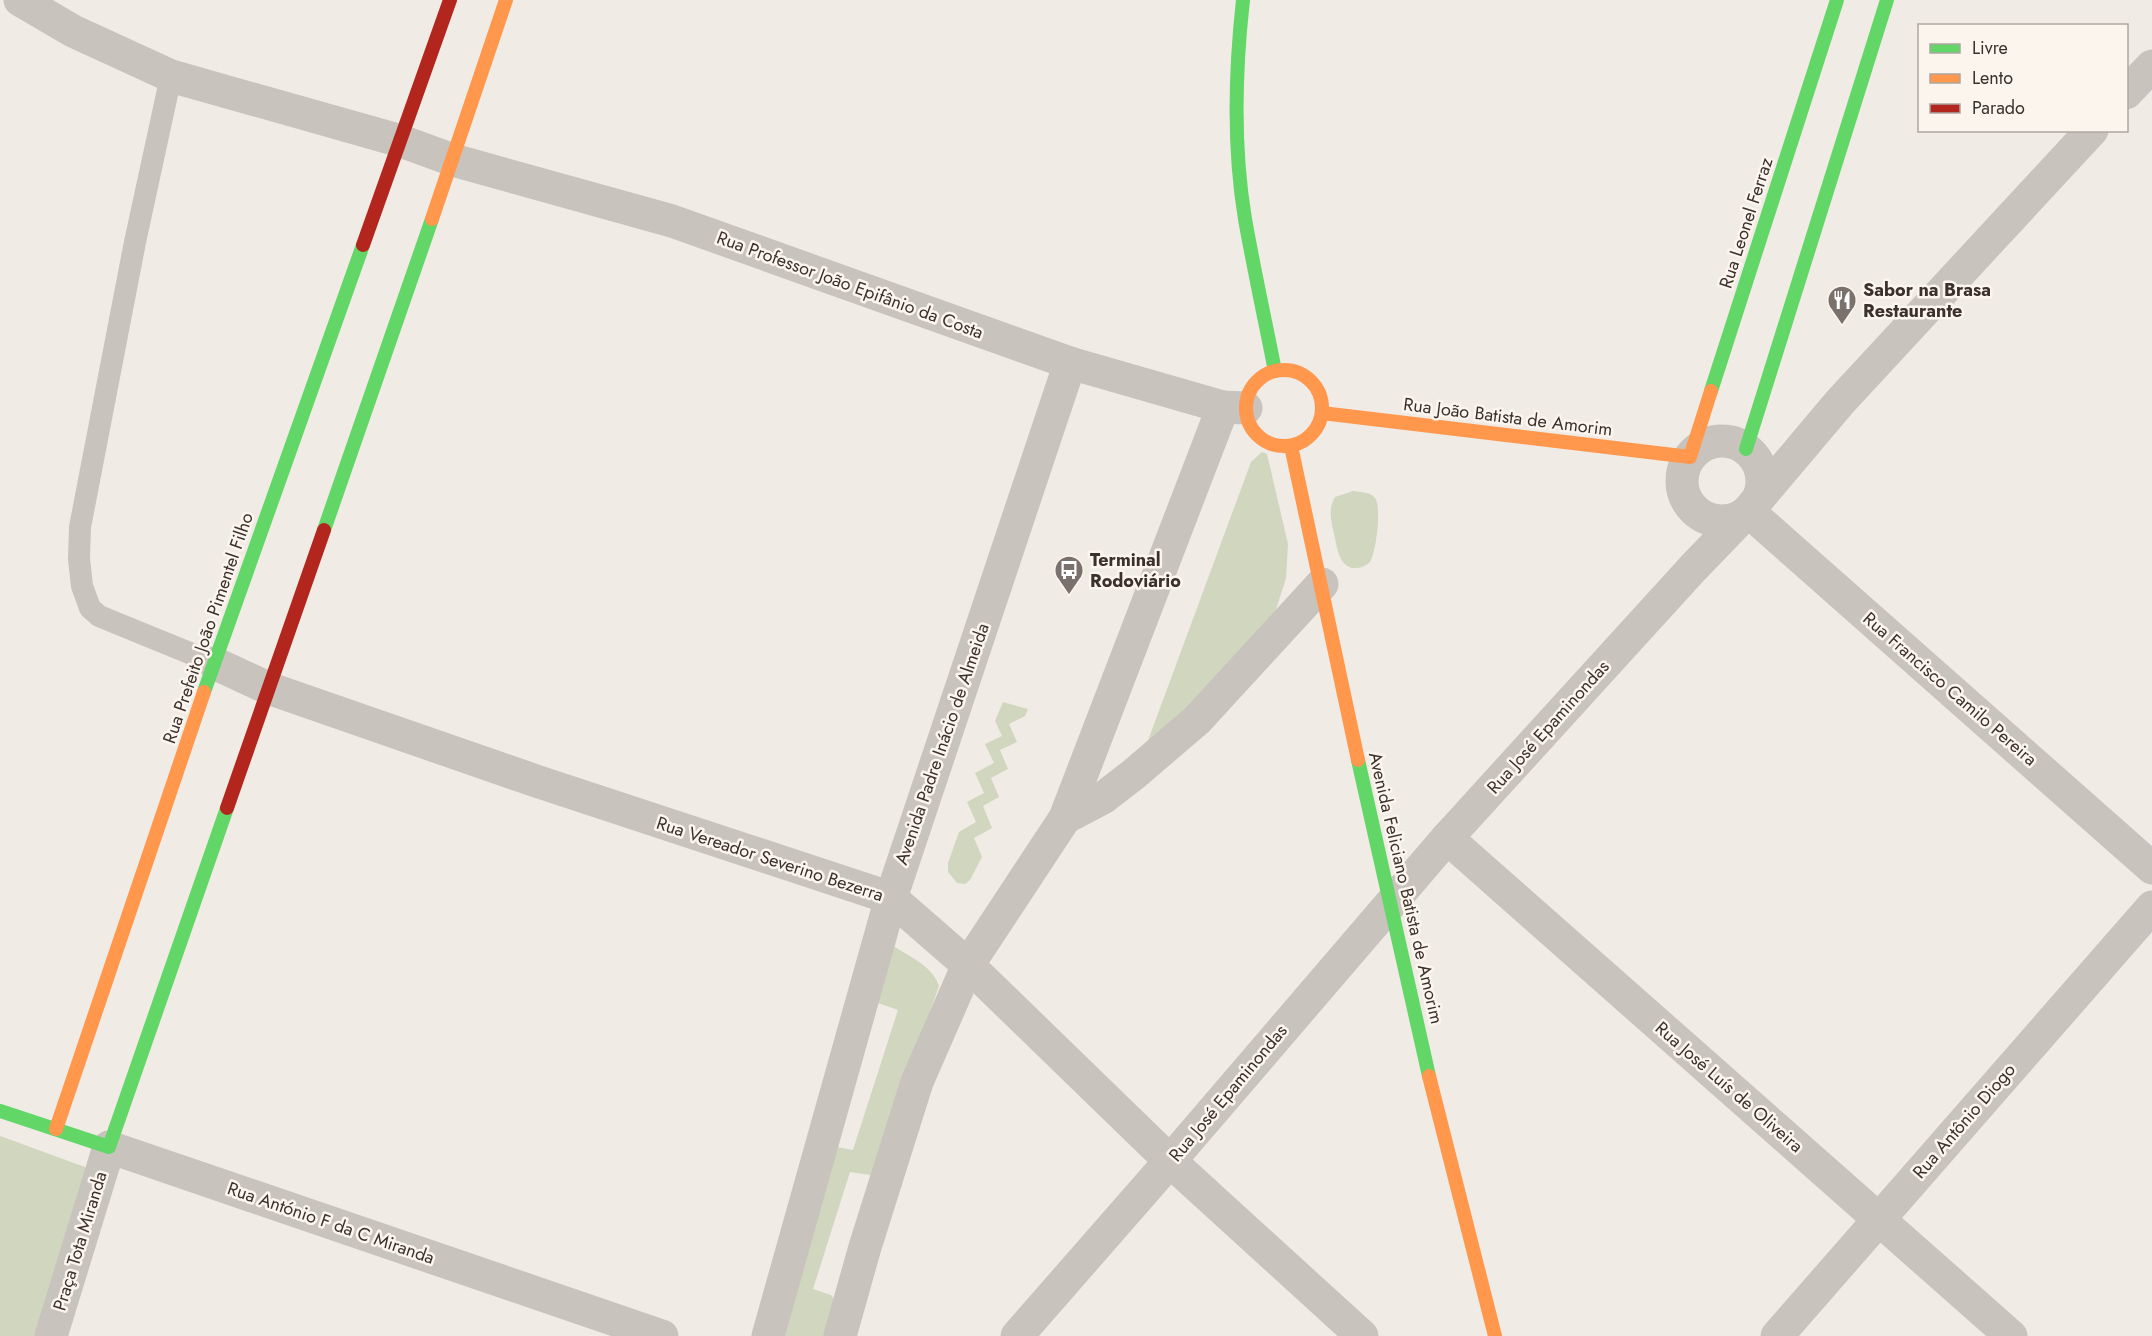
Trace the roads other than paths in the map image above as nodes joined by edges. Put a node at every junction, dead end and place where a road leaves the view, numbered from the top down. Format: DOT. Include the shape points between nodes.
graph roads {
  1 [pos="20,0"];
  2 [pos="450,0"];
  3 [pos="506,0"];
  4 [pos="1243,0"];
  5 [pos="1837,0"];
  6 [pos="1887,0"];
  7 [pos="2152,66"];
  8 [pos="171,76"];
  9 [pos="2128,92"];
  10 [pos="2090,132"];
  11 [pos="401,141"];
  12 [pos="453,160"];
  13 [pos="1070,363"];
  14 [pos="1275,371"];
  15 [pos="1235,407"];
  16 [pos="1322,413"];
  17 [pos="1291,446"];
  18 [pos="1746,449"];
  19 [pos="1690,457"];
  20 [pos="1690,506"];
  21 [pos="1748,511"];
  22 [pos="1693,568"];
  23 [pos="1322,584"];
  24 [pos="214,663"];
  25 [pos="268,688"];
  26 [pos="1065,818"];
  27 [pos="1447,838"];
  28 [pos="2152,868"];
  29 [pos="891,898"];
  30 [pos="1389,903"];
  31 [pos="2152,907"];
  32 [pos="968,965"];
  33 [pos="0,1111"];
  34 [pos="56,1129"];
  35 [pos="109,1147"];
  36 [pos="1170,1161"];
  37 [pos="1878,1218"];
  38 [pos="51,1336"];
  39 [pos="662,1336"];
  40 [pos="768,1336"];
  41 [pos="840,1336"];
  42 [pos="1017,1336"];
  43 [pos="1362,1336"];
  44 [pos="1495,1336"];
  45 [pos="1777,1336"];
  46 [pos="2011,1336"];
  1 -- 8 [label="street"];
  2 -- 11 [label="street, Rua Prefeito João Pimentel Filho"];
  3 -- 12 [label="street"];
  4 -- 14 [label="street" via="1237,53 1238,152 1245,217"];
  5 -- 19 [label="street, Rua Leonel Ferraz"];
  6 -- 18 [label="street"];
  7 -- 9 [label="street"];
  8 -- 11 [label="street"];
  8 -- 24 [label="lane" via="102,410 80,527 79,559 85,598 99,616"];
  10 -- 21 [label="street, Rua José Epaminondas" via="1840,402"];
  11 -- 12 [label="street, Rua Professor João Epifânio da Costa"];
  11 -- 24 [label="street, Rua Prefeito João Pimentel Filho"];
  12 -- 13 [label="street, Rua Professor João Epifânio da Costa" via="672,221"];
  12 -- 25 [label="street"];
  13 -- 15 [label="street, Rua Professor João Epifânio da Costa"];
  13 -- 29 [label="street, Avenida Padre Inácio de Almeida"];
  14 -- 15 [label="street" via="1254,384 1248,396"];
  14 -- 16 [label="street" via="1299,372 1310,379 1318,389"];
  15 -- 17 [label="street" via="1259,438"];
  15 -- 26 [label="street"];
  16 -- 17 [label="street" via="1312,435"];
  16 -- 19 [label="street, Rua João Batista de Amorim"];
  17 -- 23 [label="street, Avenida Feliciano Batista de Amorim"];
  18 -- 19 [label="street" via="1723,441 1699,448"];
  18 -- 21 [label="street" via="1760,468 1762,479 1761,491"];
  19 -- 20 [label="street" via="1682,481"];
  20 -- 21 [label="street" via="1711,520 1737,518"];
  20 -- 22 [label="street"];
  21 -- 22 [label="street, Rua José Epaminondas"];
  21 -- 28 [label="street, Rua Francisco Camilo Pereira"];
  22 -- 27 [label="street, Rua José Epaminondas"];
  23 -- 26 [label="street" via="1197,720 1103,798"];
  23 -- 30 [label="street, Avenida Feliciano Batista de Amorim"];
  24 -- 25 [label="street, Rua Vereador Severino Bezerra"];
  24 -- 34 [label="street, Rua Prefeito João Pimentel Filho"];
  25 -- 29 [label="street, Rua Vereador Severino Bezerra"];
  25 -- 35 [label="street"];
  26 -- 32 [label="street"];
  27 -- 30 [label="street, Rua José Epaminondas"];
  27 -- 37 [label="street, Rua José Luís de Oliveira"];
  29 -- 32 [label="street, Rua Vereador Severino Bezerra"];
  29 -- 40 [label="street, Avenida Padre Inácio de Almeida"];
  30 -- 36 [label="street, Rua José Epaminondas"];
  30 -- 44 [label="street, Avenida Feliciano Batista de Amorim"];
  31 -- 37 [label="street, Rua Antônio Diogo"];
  32 -- 36 [label="street, Rua Vereador Severino Bezerra"];
  32 -- 41 [label="street" via="917,1082"];
  33 -- 34 [label="street, Rua António F da C Miranda"];
  34 -- 35 [label="street, Rua António F da C Miranda"];
  35 -- 38 [label="street, Praça Tota Miranda"];
  35 -- 39 [label="street, Rua António F da C Miranda"];
  36 -- 42 [label="street, Rua José Epaminondas"];
  36 -- 43 [label="street, Rua Vereador Severino Bezerra"];
  37 -- 45 [label="street, Rua Antônio Diogo"];
  37 -- 46 [label="street, Rua José Luís de Oliveira"];
}
